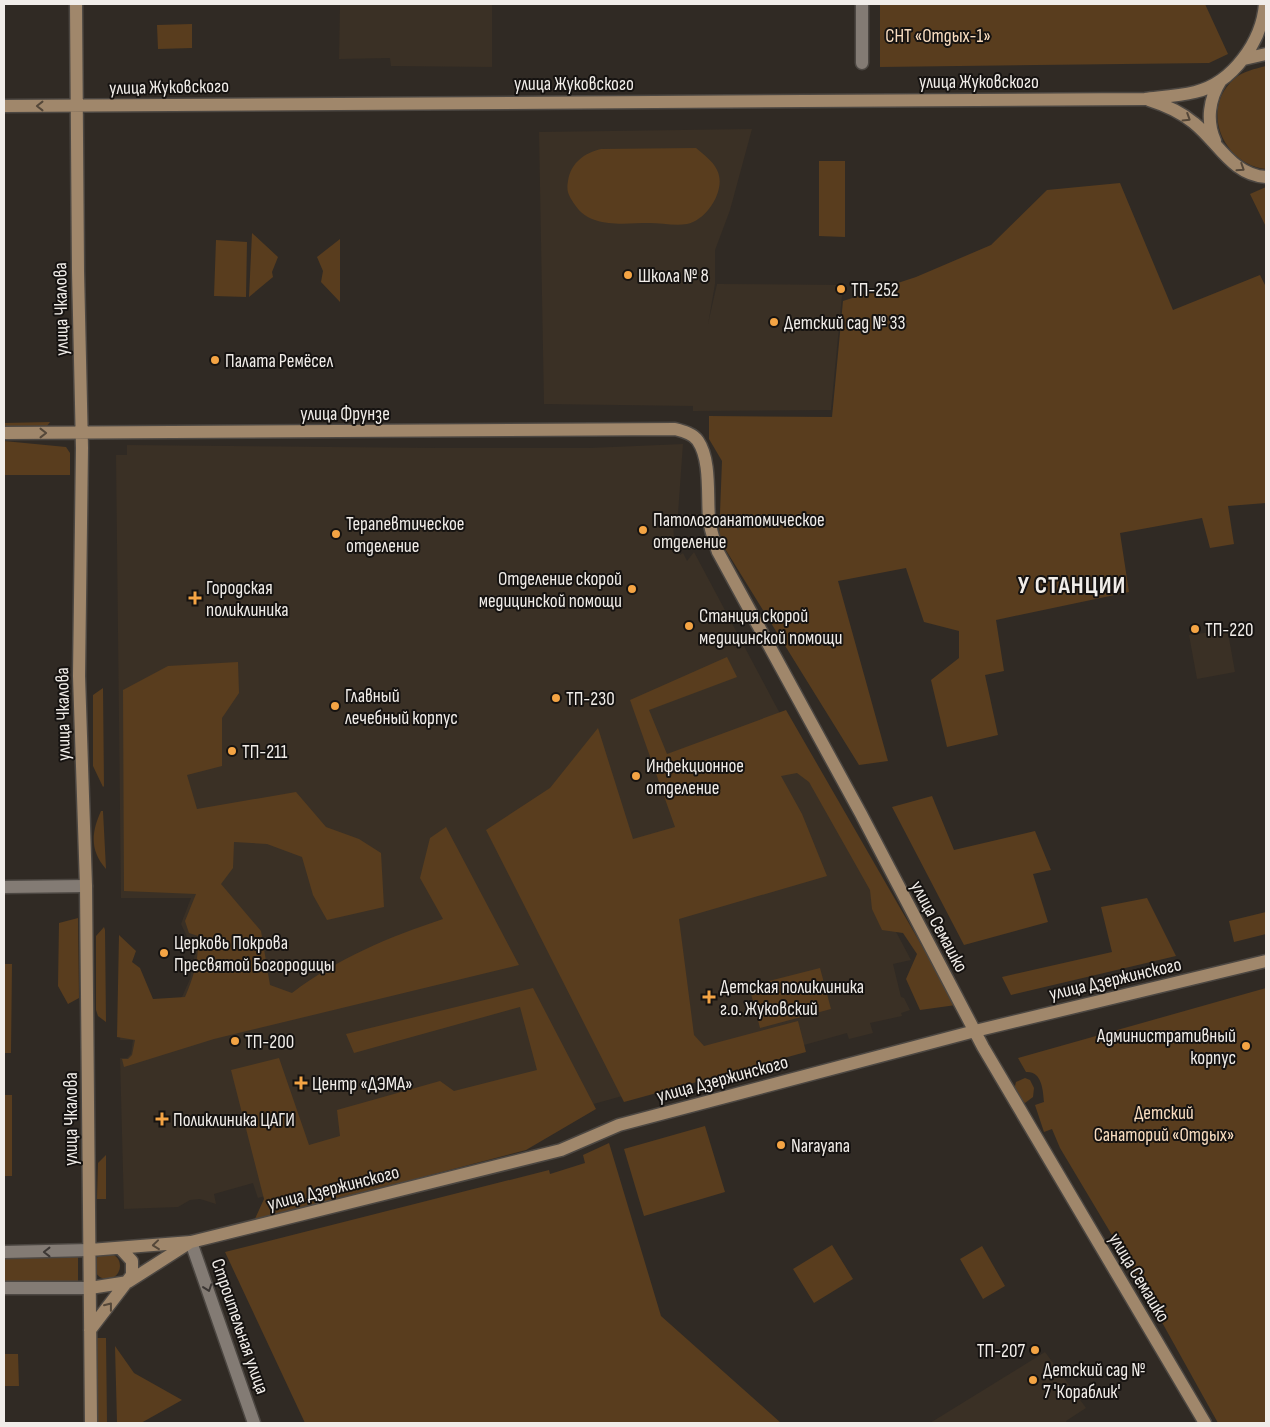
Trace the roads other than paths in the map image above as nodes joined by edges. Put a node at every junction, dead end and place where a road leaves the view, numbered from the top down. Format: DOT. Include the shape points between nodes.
graph roads {
  1 [pos="76,4"];
  2 [pos="862,4"];
  3 [pos="1265,4"];
  4 [pos="1266,54"];
  5 [pos="1244,59"];
  6 [pos="862,63"];
  7 [pos="1224,76"];
  8 [pos="1145,99"];
  9 [pos="4,106"];
  10 [pos="77,106"];
  11 [pos="1220,150"];
  12 [pos="1266,177"];
  13 [pos="686,432"];
  14 [pos="82,433"];
  15 [pos="4,434"];
  16 [pos="86,886"];
  17 [pos="4,887"];
  18 [pos="1266,961"];
  19 [pos="975,1031"];
  20 [pos="191,1242"];
  21 [pos="122,1249"];
  22 [pos="90,1250"];
  23 [pos="4,1252"];
  24 [pos="128,1282"];
  25 [pos="4,1288"];
  26 [pos="90,1288"];
  27 [pos="90,1330"];
  28 [pos="91,1423"];
  29 [pos="254,1423"];
  30 [pos="1205,1423"];
  1 -- 10 [label="main road, улица Чкалова"];
  2 -- 6 [label="street"];
  3 -- 5 [label="main road" via="1261,29"];
  4 -- 5 [label="main road"];
  5 -- 7 [label="main road"];
  7 -- 8 [label="main road" via="1196,92"];
  7 -- 11 [label="main road" via="1210,107 1211,132"];
  8 -- 10 [label="main road, улица Жуковского"];
  8 -- 11 [label="main road, one-way" via="1193,121"];
  10 -- 9 [label="main road, улица Жуковского, one-way"];
  10 -- 14 [label="main road, улица Чкалова"];
  11 -- 12 [label="main road, one-way" via="1241,170"];
  13 -- 14 [label="main road, улица Фрунзе" via="675,429"];
  13 -- 19 [label="main road, улица Семашко" via="698,439 703,449 709,517 718,552"];
  15 -- 14 [label="main road, улица Фрунзе, one-way"];
  14 -- 16 [label="main road, улица Чкалова" via="80,676"];
  16 -- 17 [label="street"];
  16 -- 22 [label="main road, улица Чкалова"];
  18 -- 19 [label="main road, улица Дзержинского"];
  19 -- 20 [label="main road, улица Дзержинского" via="619,1125 561,1150"];
  19 -- 30 [label="main road, улица Семашко"];
  20 -- 21 [label="main road, улица Дзержинского, one-way"];
  20 -- 24 [label="main road, улица Дзержинского"];
  20 -- 29 [label="street, Строительная улица, one-way"];
  21 -- 22 [label="main road, улица Дзержинского"];
  21 -- 24 [label="main road" via="132,1261 132,1275"];
  22 -- 23 [label="street, one-way"];
  22 -- 26 [label="main road, улица Чкалова"];
  24 -- 26 [label="main road, улица Дзержинского"];
  27 -- 24 [label="main road, улица Дзержинского, one-way"];
  25 -- 26 [label="street"];
  26 -- 27 [label="main road, улица Чкалова"];
  27 -- 28 [label="main road, улица Чкалова"];
}
